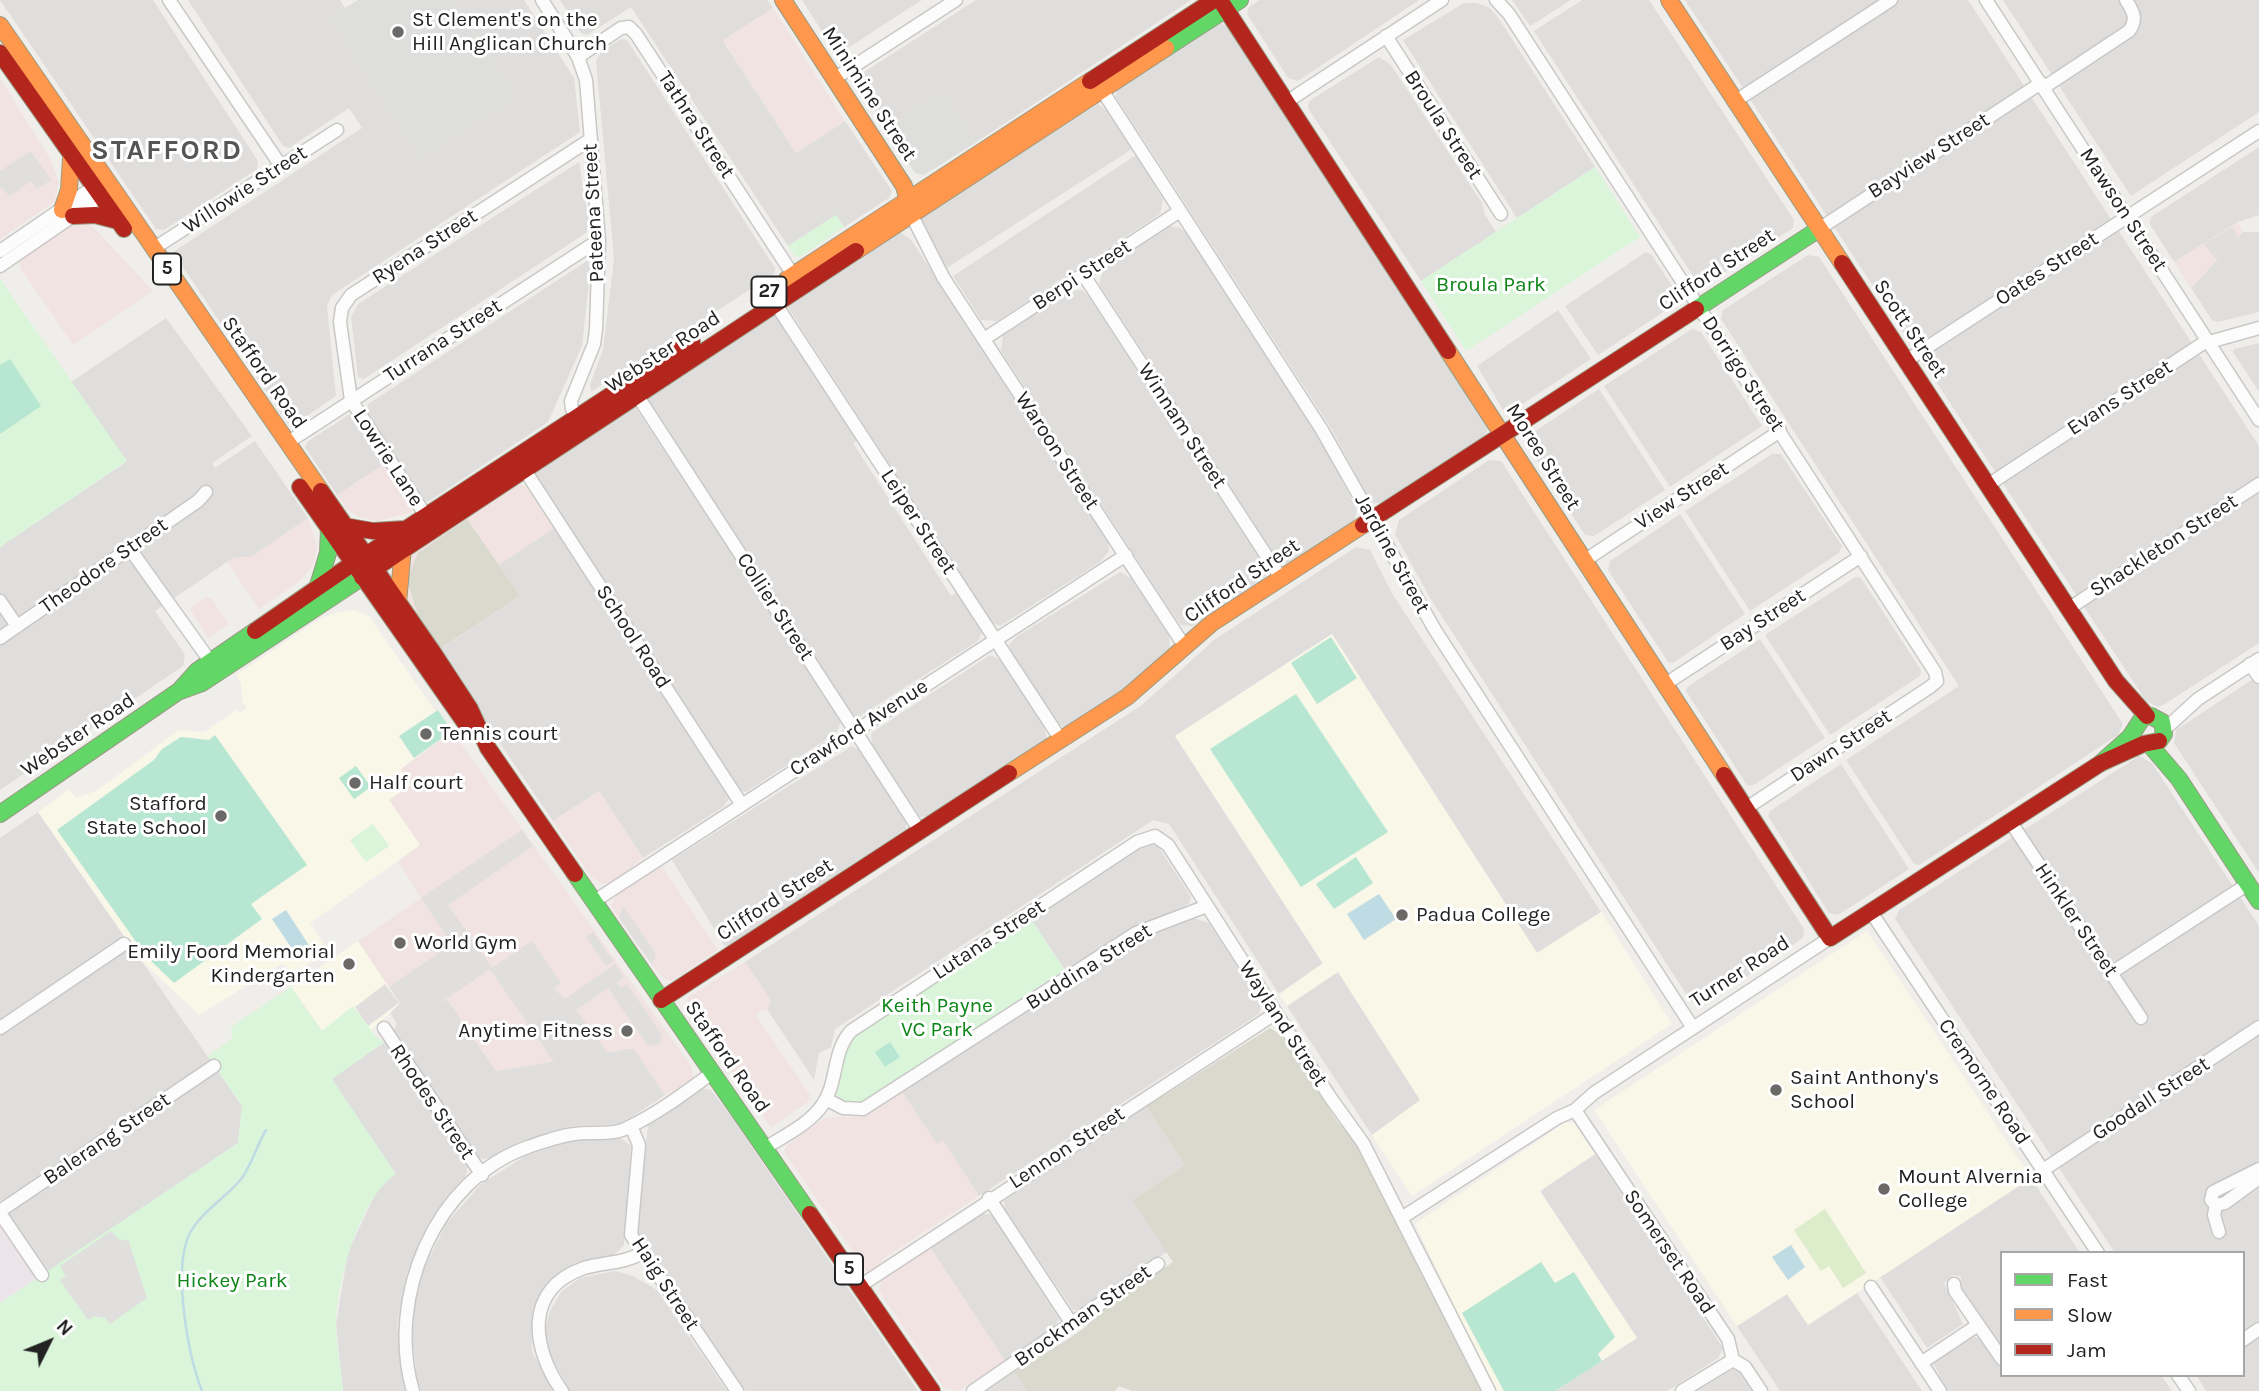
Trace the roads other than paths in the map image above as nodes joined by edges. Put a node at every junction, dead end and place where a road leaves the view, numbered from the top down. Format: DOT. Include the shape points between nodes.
graph roads {
  1 [pos="169,0"];
  2 [pos="542,0"];
  3 [pos="783,0"];
  4 [pos="956,0"];
  5 [pos="1241,0"];
  6 [pos="1442,0"];
  7 [pos="1496,0"];
  8 [pos="1669,0"];
  9 [pos="1891,0"];
  10 [pos="1986,0"];
  11 [pos="2126,0"];
  12 [pos="1220,3"];
  13 [pos="0,25"];
  14 [pos="1385,36"];
  15 [pos="0,53"];
  16 [pos="578,57"];
  17 [pos="834,79"];
  18 [pos="1098,84"];
  19 [pos="2042,85"];
  20 [pos="1288,101"];
  21 [pos="1734,102"];
  22 [pos="337,130"];
  23 [pos="2259,131"];
  24 [pos="591,139"];
  25 [pos="71,158"];
  26 [pos="281,166"];
  27 [pos="103,188"];
  28 [pos="909,207"];
  29 [pos="1180,211"];
  30 [pos="67,213"];
  31 [pos="1501,214"];
  32 [pos="2127,216"];
  33 [pos="118,221"];
  34 [pos="894,225"];
  35 [pos="1819,229"];
  36 [pos="599,240"];
  37 [pos="153,249"];
  38 [pos="0,251"];
  39 [pos="930,255"];
  40 [pos="0,266"];
  41 [pos="1083,274"];
  42 [pos="793,275"];
  43 [pos="775,303"];
  44 [pos="1699,307"];
  45 [pos="2259,328"];
  46 [pos="984,339"];
  47 [pos="2208,341"];
  48 [pos="1906,361"];
  49 [pos="632,388"];
  50 [pos="351,400"];
  51 [pos="2259,420"];
  52 [pos="581,423"];
  53 [pos="1780,431"];
  54 [pos="1504,434"];
  55 [pos="286,443"];
  56 [pos="524,469"];
  57 [pos="2259,484"];
  58 [pos="1988,485"];
  59 [pos="206,492"];
  60 [pos="426,516"];
  61 [pos="1372,520"];
  62 [pos="336,528"];
  63 [pos="405,529"];
  64 [pos="403,548"];
  65 [pos="130,549"];
  66 [pos="1126,555"];
  67 [pos="1861,556"];
  68 [pos="1584,561"];
  69 [pos="363,567"];
  70 [pos="1281,578"];
  71 [pos="317,589"];
  72 [pos="0,601"];
  73 [pos="398,603"];
  74 [pos="2068,609"];
  75 [pos="17,626"];
  76 [pos="0,638"];
  77 [pos="995,640"];
  78 [pos="1185,647"];
  79 [pos="2255,662"];
  80 [pos="214,667"];
  81 [pos="2259,677"];
  82 [pos="1937,681"];
  83 [pos="1664,685"];
  84 [pos="856,730"];
  85 [pos="2149,730"];
  86 [pos="1061,740"];
  87 [pos="488,748"];
  88 [pos="742,805"];
  89 [pos="1745,809"];
  90 [pos="0,814"];
  91 [pos="2010,821"];
  92 [pos="920,831"];
  93 [pos="1156,836"];
  94 [pos="2248,884"];
  95 [pos="2259,901"];
  96 [pos="593,902"];
  97 [pos="1208,906"];
  98 [pos="1871,912"];
  99 [pos="1830,938"];
  100 [pos="124,944"];
  101 [pos="2111,973"];
  102 [pos="661,1000"];
  103 [pos="1276,1013"];
  104 [pos="2141,1018"];
  105 [pos="2259,1027"];
  106 [pos="0,1028"];
  107 [pos="384,1028"];
  108 [pos="1693,1028"];
  109 [pos="214,1066"];
  110 [pos="712,1073"];
  111 [pos="826,1099"];
  112 [pos="1575,1110"];
  113 [pos="631,1126"];
  114 [pos="765,1148"];
  115 [pos="2259,1169"];
  116 [pos="2042,1170"];
  117 [pos="482,1175"];
  118 [pos="2259,1178"];
  119 [pos="989,1199"];
  120 [pos="2216,1205"];
  121 [pos="0,1212"];
  122 [pos="1403,1217"];
  123 [pos="2219,1232"];
  124 [pos="2097,1251"];
  125 [pos="642,1253"];
  126 [pos="1158,1264"];
  127 [pos="42,1275"];
  128 [pos="1954,1284"];
  129 [pos="860,1286"];
  130 [pos="1871,1287"];
  131 [pos="1072,1324"];
  132 [pos="1978,1325"];
  133 [pos="2000,1356"];
  134 [pos="1733,1360"];
  135 [pos="1921,1363"];
  136 [pos="413,1391"];
  137 [pos="562,1391"];
  138 [pos="737,1391"];
  139 [pos="932,1391"];
  140 [pos="973,1391"];
  141 [pos="1489,1391"];
  142 [pos="1682,1391"];
  143 [pos="1761,1391"];
  144 [pos="1940,1391"];
  1 -- 26 [label="street"];
  2 -- 16 [label="street, Pateena Street"];
  3 -- 17 [label="main road, Minimine Street"];
  4 -- 17 [label="street"];
  5 -- 12 [label="main road, Webster Road / 27"];
  6 -- 14 [label="street"];
  7 -- 44 [label="street, Dorrigo Street"];
  8 -- 21 [label="main road, Scott Street"];
  9 -- 21 [label="street"];
  10 -- 19 [label="street, Mawson Street"];
  11 -- 19 [label="street, Bayview Street" via="2138,23"];
  12 -- 18 [label="main road, Webster Road / 27"];
  12 -- 20 [label="main road, Moree Street"];
  13 -- 27 [label="main road, Stafford Road / 5"];
  14 -- 20 [label="street"];
  14 -- 31 [label="street, Broula Street"];
  15 -- 25 [label="main road, Stafford Road / 5"];
  16 -- 24 [label="street, Pateena Street" via="586,80"];
  16 -- 42 [label="street, Tathra Street" via="621,28 629,27 636,34"];
  17 -- 28 [label="main road, Minimine Street" via="904,186"];
  18 -- 28 [label="main road, Webster Road / 27"];
  18 -- 29 [label="street, Jardine Street"];
  19 -- 32 [label="street, Mawson Street"];
  19 -- 35 [label="street, Bayview Street"];
  20 -- 54 [label="main road, Moree Street"];
  21 -- 35 [label="main road, Scott Street"];
  22 -- 26 [label="street, Willowie Street"];
  23 -- 32 [label="street, Oates Street"];
  24 -- 36 [label="street, Pateena Street"];
  24 -- 50 [label="street, Ryena Street" via="351,295 342,308 340,323"];
  25 -- 27 [label="main road, Stafford Road / 5"];
  25 -- 30 [label="main road"];
  26 -- 37 [label="street, Willowie Street"];
  27 -- 30 [label="street"];
  27 -- 33 [label="main road, Stafford Road / 5"];
  27 -- 37 [label="main road, Stafford Road / 5"];
  28 -- 34 [label="main road, Webster Road / 27"];
  28 -- 39 [label="street, Waroon Street"];
  28 -- 42 [label="main road, Webster Road / 27"];
  29 -- 41 [label="street, Berpi Street"];
  29 -- 61 [label="street, Jardine Street" via="1337,454"];
  30 -- 33 [label="main road"];
  30 -- 38 [label="street"];
  30 -- 40 [label="street"];
  32 -- 47 [label="street, Mawson Street"];
  32 -- 48 [label="street, Oates Street"];
  33 -- 62 [label="main road, Stafford Road / 5"];
  34 -- 39 [label="street, Waroon Street" via="909,232"];
  34 -- 43 [label="main road, Webster Road / 27"];
  35 -- 44 [label="main road, Clifford Street"];
  35 -- 48 [label="main road, Scott Street"];
  36 -- 50 [label="street, Turrana Street"];
  36 -- 52 [label="street, Pateena Street" via="596,329 571,405"];
  37 -- 55 [label="main road, Stafford Road / 5"];
  39 -- 46 [label="street, Waroon Street"];
  41 -- 46 [label="street, Berpi Street"];
  41 -- 70 [label="street, Winnam Street"];
  42 -- 49 [label="main road, Webster Road / 27"];
  43 -- 49 [label="main road, Webster Road / 27"];
  43 -- 77 [label="street, Leiper Street"];
  44 -- 53 [label="street, Dorrigo Street"];
  44 -- 54 [label="main road, Clifford Street"];
  45 -- 47 [label="street, Evans Street"];
  46 -- 66 [label="street, Waroon Street"];
  47 -- 51 [label="street, Mawson Street"];
  47 -- 58 [label="street, Evans Street"];
  48 -- 58 [label="main road, Scott Street"];
  49 -- 52 [label="main road, Webster Road / 27"];
  49 -- 84 [label="street, Collier Street"];
  50 -- 55 [label="street, Turrana Street"];
  50 -- 60 [label="street, Lowrie Lane"];
  52 -- 56 [label="main road, Webster Road / 27"];
  52 -- 60 [label="main road, Webster Road / 27"];
  53 -- 67 [label="street, Dorrigo Street"];
  53 -- 68 [label="street, View Street"];
  54 -- 61 [label="main road, Clifford Street"];
  54 -- 68 [label="main road, Moree Street"];
  55 -- 62 [label="main road, Stafford Road / 5"];
  56 -- 64 [label="main road, Webster Road / 27"];
  56 -- 88 [label="street, School Road"];
  57 -- 74 [label="street, Shackleton Street"];
  58 -- 74 [label="main road, Scott Street"];
  59 -- 65 [label="street, Theodore Street"];
  60 -- 63 [label="main road, Webster Road / 27"];
  61 -- 70 [label="main road, Clifford Street"];
  61 -- 108 [label="street, Jardine Street" via="1435,630"];
  62 -- 63 [label="main road"];
  62 -- 69 [label="main road, Stafford Road / 5"];
  62 -- 71 [label="main road"];
  63 -- 69 [label="main road, Webster Road / 27"];
  64 -- 69 [label="main road, Webster Road / 27"];
  64 -- 73 [label="main road"];
  65 -- 75 [label="street, Theodore Street"];
  65 -- 80 [label="street"];
  66 -- 77 [label="street, Crawford Avenue"];
  66 -- 78 [label="street, Waroon Street"];
  67 -- 82 [label="street, Dorrigo Street" via="1936,672"];
  67 -- 83 [label="street, Bay Street"];
  68 -- 83 [label="main road, Moree Street"];
  69 -- 71 [label="main road, Webster Road"];
  69 -- 73 [label="main road, Stafford Road / 5"];
  69 -- 80 [label="main road, Webster Road"];
  69 -- 87 [label="main road, Stafford Road / 5" via="459,718"];
  70 -- 78 [label="main road, Clifford Street"];
  71 -- 80 [label="main road, Webster Road"];
  72 -- 75 [label="street"];
  73 -- 87 [label="main road, Stafford Road / 5" via="470,709"];
  74 -- 85 [label="main road, Scott Street"];
  75 -- 76 [label="street, Theodore Street"];
  77 -- 84 [label="street, Crawford Avenue"];
  77 -- 86 [label="street, Leiper Street"];
  78 -- 86 [label="main road, Clifford Street" via="1143,686"];
  79 -- 81 [label="street"];
  79 -- 85 [label="street, Turner Road"];
  80 -- 90 [label="main road, Webster Road" via="202,683 179,691"];
  82 -- 89 [label="street, Dawn Street"];
  83 -- 89 [label="main road, Moree Street"];
  84 -- 88 [label="street, Crawford Avenue"];
  84 -- 92 [label="street, Collier Street"];
  85 -- 91 [label="main road, Turner Road"];
  85 -- 94 [label="main road, Scott Street"];
  86 -- 92 [label="main road, Clifford Street"];
  87 -- 96 [label="main road, Stafford Road / 5"];
  88 -- 96 [label="street, Crawford Avenue"];
  89 -- 99 [label="main road, Moree Street"];
  91 -- 98 [label="main road, Turner Road"];
  91 -- 101 [label="street, Hinkler Street"];
  92 -- 102 [label="main road, Clifford Street"];
  93 -- 97 [label="street, Wayland Street" via="1168,845"];
  93 -- 111 [label="street, Lutana Street" via="1137,842 851,1031 841,1047"];
  94 -- 95 [label="main road, Scott Street"];
  94 -- 101 [label="street"];
  96 -- 102 [label="main road, Stafford Road / 5"];
  97 -- 103 [label="street, Wayland Street"];
  97 -- 111 [label="street, Buddina Street" via="1136,933 863,1109 843,1108"];
  98 -- 99 [label="main road, Turner Road"];
  98 -- 116 [label="street, Cremorne Road"];
  99 -- 108 [label="street, Turner Road"];
  100 -- 106 [label="street"];
  101 -- 104 [label="street, Hinkler Street"];
  102 -- 110 [label="main road, Stafford Road / 5"];
  103 -- 119 [label="street, Lennon Street"];
  103 -- 122 [label="street, Wayland Street" via="1363,1143"];
  105 -- 116 [label="street, Goodall Street"];
  107 -- 117 [label="street, Rhodes Street"];
  108 -- 112 [label="street, Turner Road"];
  109 -- 121 [label="street, Balerang Street"];
  110 -- 113 [label="street"];
  110 -- 114 [label="main road, Stafford Road / 5"];
  111 -- 114 [label="street" via="811,1117"];
  112 -- 122 [label="street, Turner Road"];
  112 -- 134 [label="street, Somerset Road" via="1728,1339"];
  113 -- 117 [label="street" via="569,1135 526,1148"];
  113 -- 125 [label="street, Haig Street" via="639,1145 630,1227"];
  114 -- 129 [label="main road, Stafford Road / 5"];
  115 -- 120 [label="street" via="2213,1192 2211,1199"];
  116 -- 124 [label="street, Cremorne Road"];
  117 -- 136 [label="street" via="439,1221 414,1274 405,1335"];
  118 -- 120 [label="street"];
  119 -- 129 [label="street, Lennon Street"];
  119 -- 131 [label="street"];
  120 -- 123 [label="street"];
  121 -- 127 [label="street"];
  122 -- 141 [label="street, Wayland Street"];
  125 -- 137 [label="street" via="575,1272 549,1295 538,1322 538,1342 546,1368"];
  125 -- 138 [label="street, Haig Street"];
  126 -- 131 [label="street, Brockman Street"];
  128 -- 132 [label="street"];
  129 -- 139 [label="main road, Stafford Road / 5"];
  130 -- 135 [label="street"];
  131 -- 140 [label="street, Brockman Street"];
  132 -- 133 [label="street"];
  132 -- 135 [label="street"];
  134 -- 142 [label="street"];
  134 -- 143 [label="street, Somerset Road" via="1745,1367"];
  135 -- 144 [label="street"];
}
